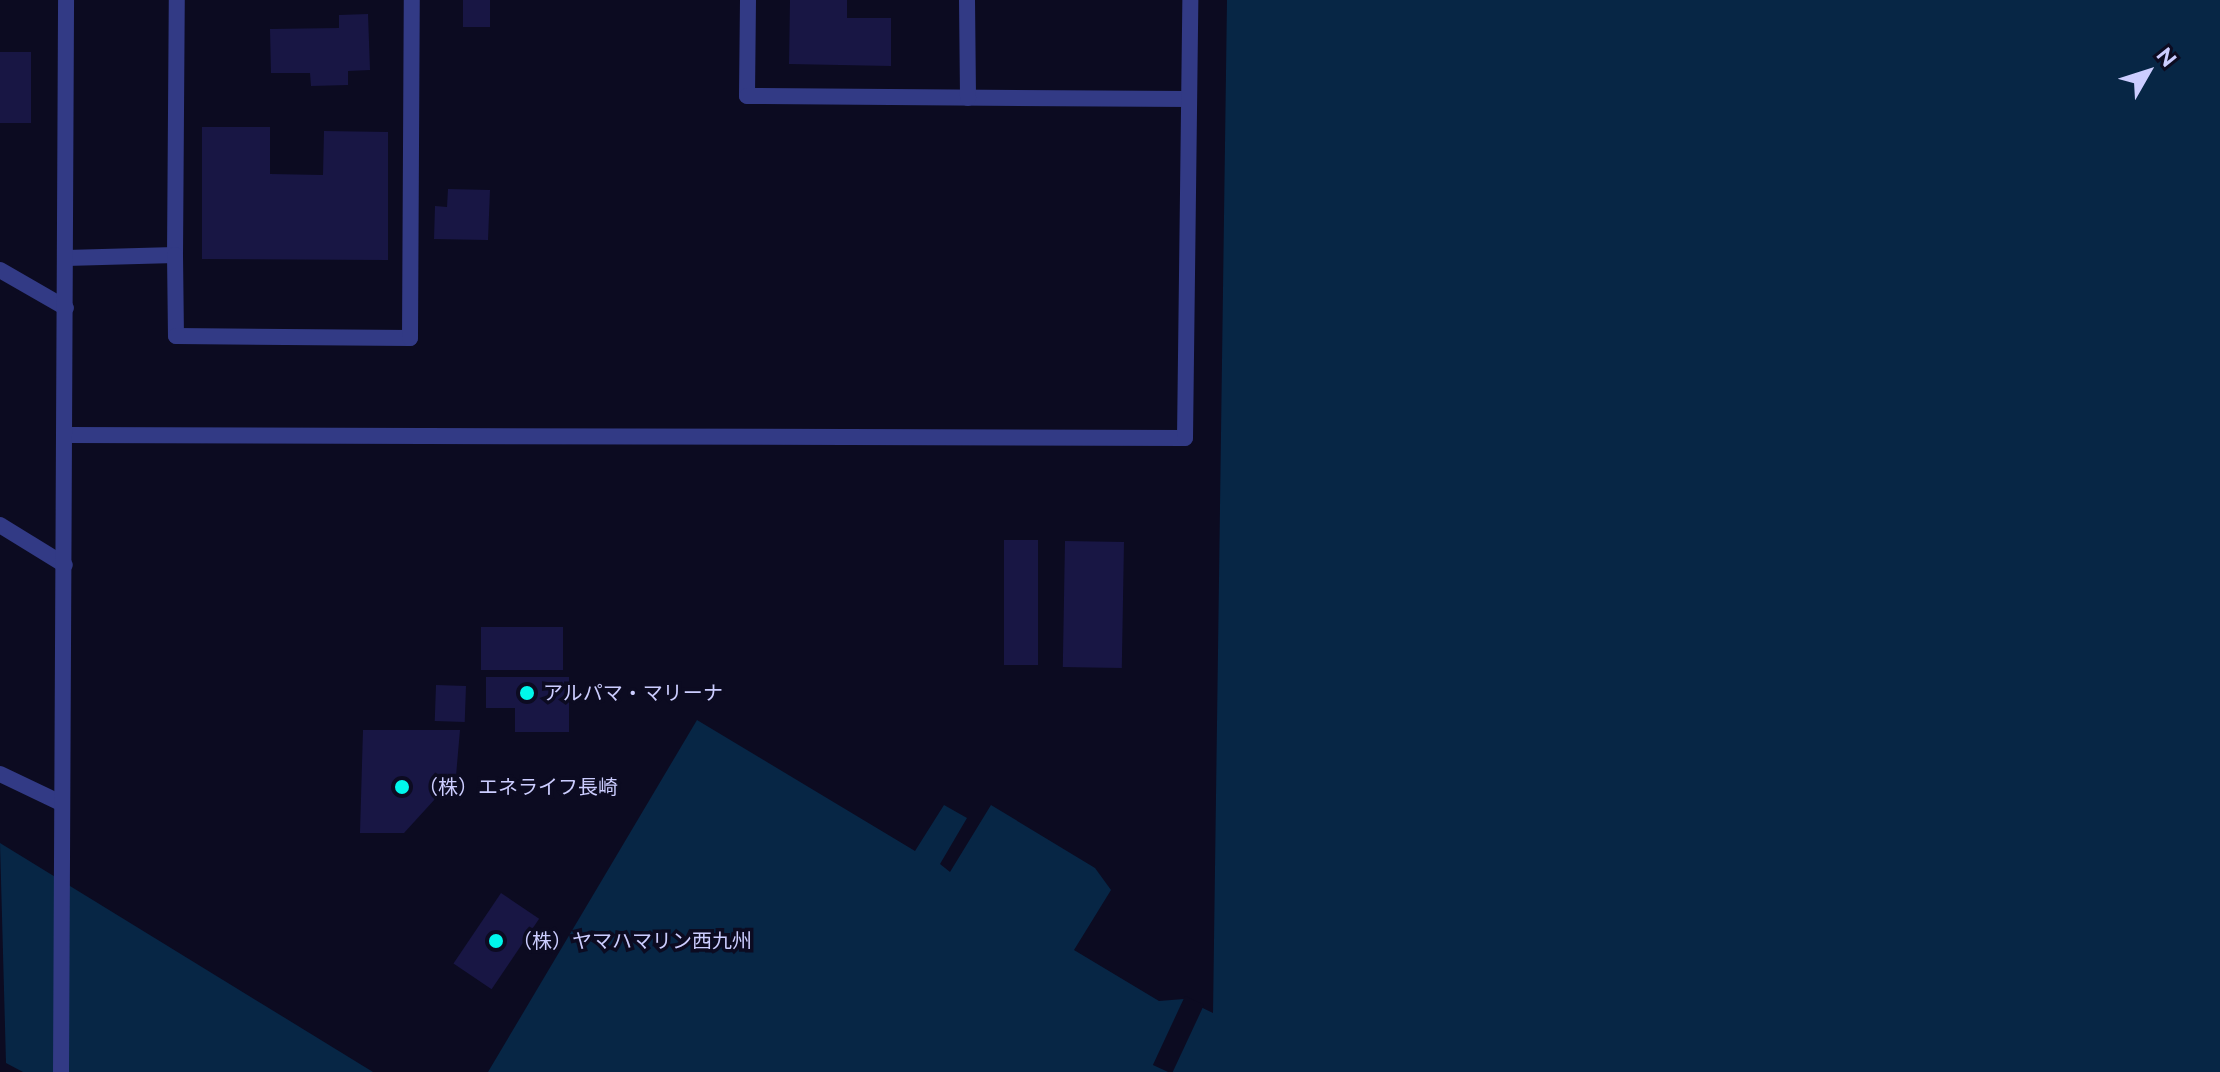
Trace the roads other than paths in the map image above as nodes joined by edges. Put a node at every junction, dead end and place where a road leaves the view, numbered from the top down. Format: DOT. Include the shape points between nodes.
graph roads {
  1 [pos="66,0"];
  2 [pos="177,0"];
  3 [pos="412,0"];
  4 [pos="748,0"];
  5 [pos="967,0"];
  6 [pos="1190,0"];
  7 [pos="968,98"];
  8 [pos="1188,99"];
  9 [pos="175,255"];
  10 [pos="66,258"];
  11 [pos="0,270"];
  12 [pos="66,308"];
  13 [pos="66,435"];
  14 [pos="0,525"];
  15 [pos="65,565"];
  16 [pos="0,774"];
  17 [pos="61,803"];
  18 [pos="61,1072"];
  1 -- 10 [label="street"];
  2 -- 9 [label="street"];
  3 -- 9 [label="street" via="410,338 176,336"];
  4 -- 7 [label="street" via="747,96"];
  5 -- 7 [label="street"];
  6 -- 8 [label="street"];
  7 -- 8 [label="street"];
  8 -- 13 [label="street" via="1185,438"];
  9 -- 10 [label="street"];
  10 -- 12 [label="street"];
  11 -- 12 [label="street"];
  12 -- 13 [label="street"];
  13 -- 15 [label="street"];
  14 -- 15 [label="street"];
  15 -- 17 [label="street"];
  16 -- 17 [label="street"];
  17 -- 18 [label="street"];
}
